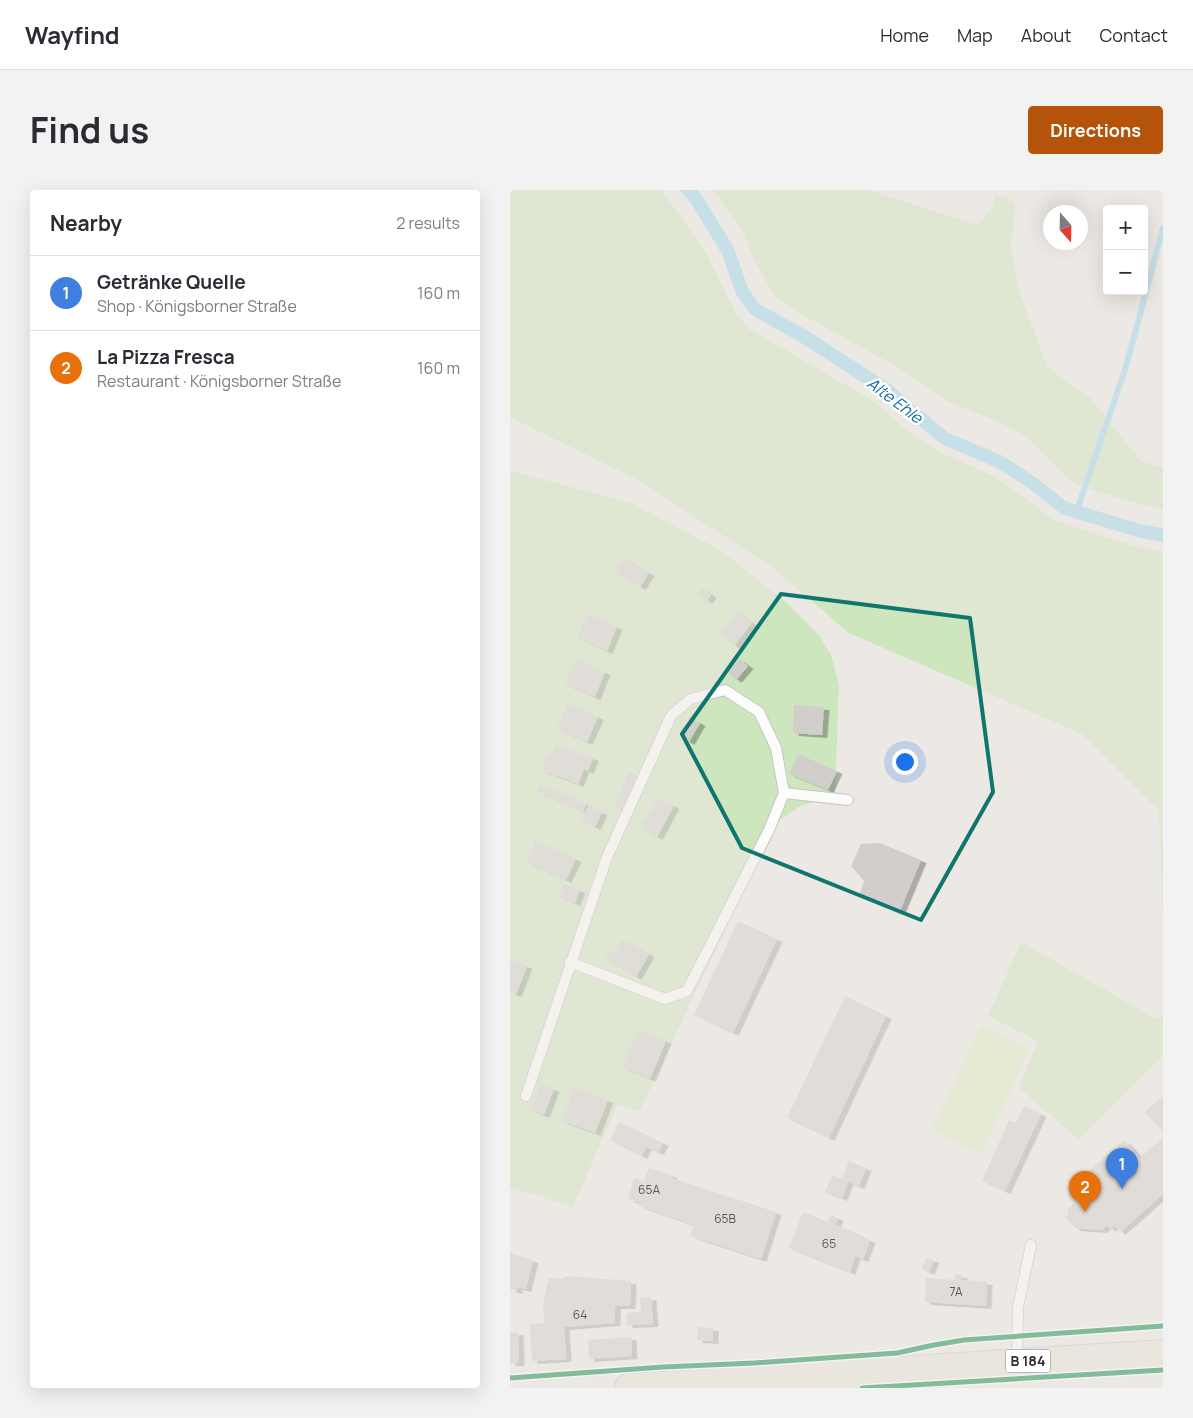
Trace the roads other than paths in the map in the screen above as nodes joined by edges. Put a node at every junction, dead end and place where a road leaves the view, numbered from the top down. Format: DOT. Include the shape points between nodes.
graph roads {
  1 [pos="784,793"];
  2 [pos="848,800"];
  3 [pos="570,962"];
  4 [pos="526,1096"];
  5 [pos="1031,1245"];
  6 [pos="1163,1354"];
  7 [pos="1017,1362"];
  8 [pos="629,1388"];
  1 -- 2 [label="lane"];
  1 -- 3 [label="lane" via="769,830 687,991 665,999"];
  1 -- 3 [label="lane" via="776,748 759,712 725,690 690,699 671,716 607,857"];
  3 -- 4 [label="lane"];
  5 -- 7 [label="lane" via="1018,1307"];
  6 -- 7 [label="main road, B 184"];
  7 -- 8 [label="main road, B 184"];
}
